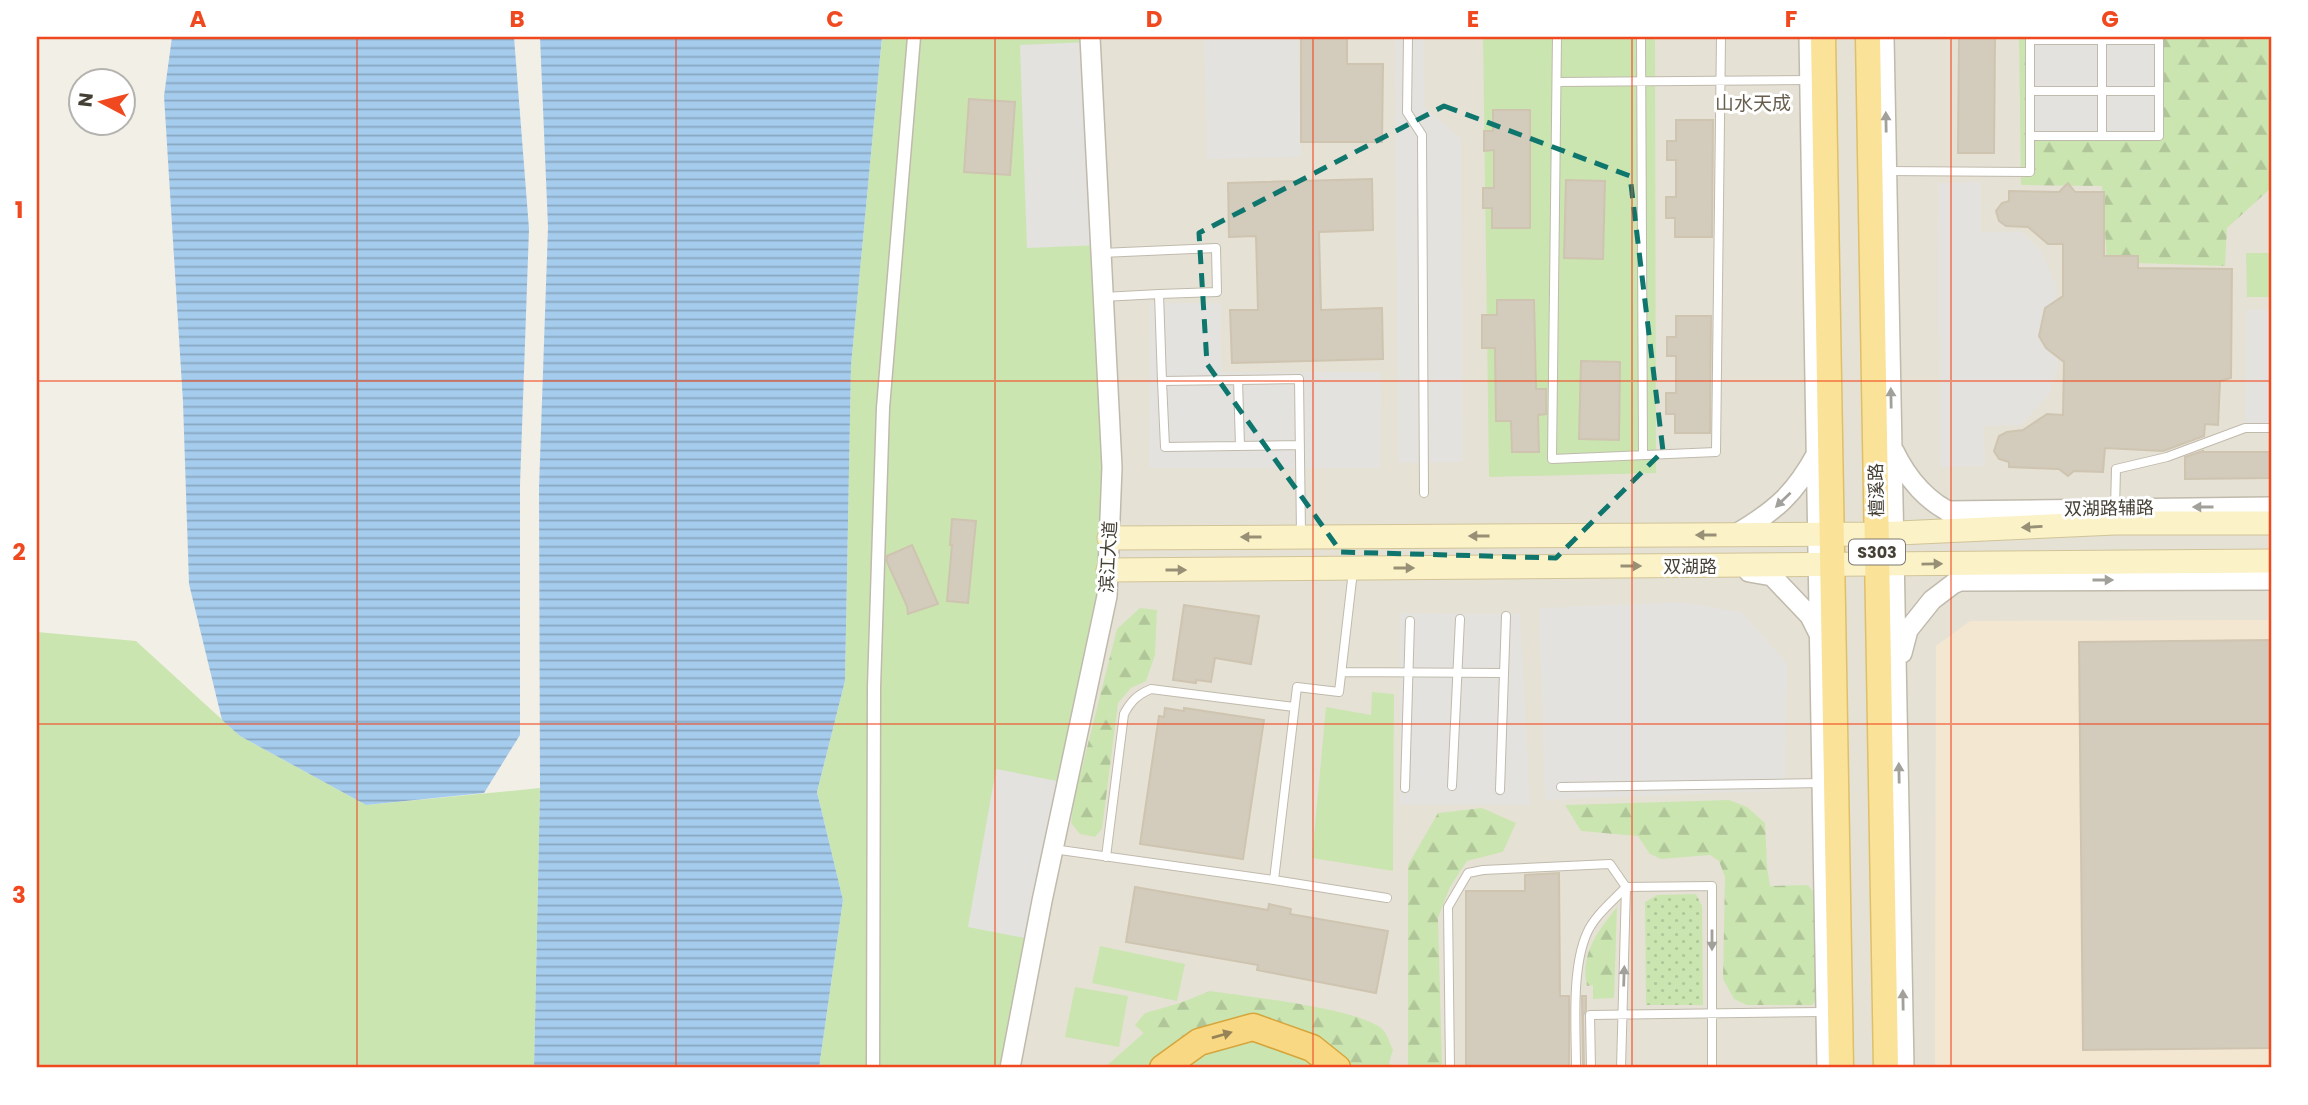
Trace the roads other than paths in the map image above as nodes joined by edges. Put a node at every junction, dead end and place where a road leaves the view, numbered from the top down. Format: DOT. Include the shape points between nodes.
graph roads {
  1 [pos="914,37"];
  2 [pos="1090,37"];
  3 [pos="1408,37"];
  4 [pos="1557,37"];
  5 [pos="1641,37"];
  6 [pos="1721,37"];
  7 [pos="1809,37"];
  8 [pos="1823,37"];
  9 [pos="1868,37"];
  10 [pos="1884,37"];
  11 [pos="2102,40"];
  12 [pos="1817,80"];
  13 [pos="1640,81"];
  14 [pos="1721,81"];
  15 [pos="1557,82"];
  16 [pos="2031,91"];
  17 [pos="2102,91"];
  18 [pos="2159,91"];
  19 [pos="2031,136"];
  20 [pos="2102,136"];
  21 [pos="1887,172"];
  22 [pos="1101,253"];
  23 [pos="1159,294"];
  24 [pos="1103,297"];
  25 [pos="1238,380"];
  26 [pos="1162,381"];
  27 [pos="2271,428"];
  28 [pos="1240,446"];
  29 [pos="1300,446"];
  30 [pos="1892,447"];
  31 [pos="1817,453"];
  32 [pos="1643,455"];
  33 [pos="1424,493"];
  34 [pos="2271,507"];
  35 [pos="1947,511"];
  36 [pos="2115,515"];
  37 [pos="2271,523"];
  38 [pos="1994,528"];
  39 [pos="1885,533"];
  40 [pos="1736,534"];
  41 [pos="1825,534"];
  42 [pos="1301,537"];
  43 [pos="1109,538"];
  44 [pos="2271,561"];
  45 [pos="1997,563"];
  46 [pos="1886,564"];
  47 [pos="1825,565"];
  48 [pos="1717,566"];
  49 [pos="1353,568"];
  50 [pos="1108,570"];
  51 [pos="1961,580"];
  52 [pos="2271,580"];
  53 [pos="1506,616"];
  54 [pos="1460,619"];
  55 [pos="1410,621"];
  56 [pos="1820,635"];
  57 [pos="1834,659"];
  58 [pos="1897,670"];
  59 [pos="1342,672"];
  60 [pos="1408,672"];
  61 [pos="1457,672"];
  62 [pos="1503,673"];
  63 [pos="1294,707"];
  64 [pos="1822,783"];
  65 [pos="1452,786"];
  66 [pos="1560,787"];
  67 [pos="1405,788"];
  68 [pos="1500,790"];
  69 [pos="1054,849"];
  70 [pos="1106,856"];
  71 [pos="1275,880"];
  72 [pos="1626,887"];
  73 [pos="1387,898"];
  74 [pos="1711,1012"];
  75 [pos="1826,1012"];
  76 [pos="1623,1014"];
  77 [pos="873,1068"];
  78 [pos="1010,1068"];
  79 [pos="1163,1068"];
  80 [pos="1337,1068"];
  81 [pos="1450,1068"];
  82 [pos="1576,1068"];
  83 [pos="1591,1068"];
  84 [pos="1621,1068"];
  85 [pos="1712,1068"];
  86 [pos="1827,1068"];
  87 [pos="1841,1068"];
  88 [pos="1886,1068"];
  89 [pos="1904,1068"];
  1 -- 77 [label="street" via="883,408 874,687"];
  2 -- 22 [label="street, 滨江大道"];
  3 -- 33 [label="lane" via="1407,112 1422,135"];
  4 -- 15 [label="lane"];
  5 -- 13 [label="lane"];
  6 -- 14 [label="lane"];
  7 -- 12 [label="street"];
  8 -- 12 [label="main road, S303"];
  9 -- 39 [label="main road, 檀溪路 / S303"];
  21 -- 10 [label="street, one-way"];
  11 -- 16 [label="lane" via="2030,40"];
  11 -- 17 [label="lane"];
  11 -- 18 [label="lane" via="2159,40"];
  12 -- 14 [label="lane"];
  12 -- 31 [label="street"];
  12 -- 41 [label="main road, S303"];
  13 -- 14 [label="lane"];
  13 -- 15 [label="lane"];
  13 -- 32 [label="lane"];
  14 -- 32 [label="lane" via="1716,452"];
  15 -- 32 [label="lane" via="1552,459"];
  16 -- 17 [label="lane"];
  16 -- 19 [label="lane"];
  17 -- 18 [label="lane"];
  17 -- 20 [label="lane"];
  18 -- 20 [label="lane" via="2159,136"];
  19 -- 20 [label="lane"];
  19 -- 21 [label="lane" via="2030,172"];
  30 -- 21 [label="street, one-way"];
  22 -- 23 [label="lane" via="1216,248 1217,292"];
  22 -- 24 [label="street, 滨江大道"];
  23 -- 24 [label="lane"];
  23 -- 26 [label="lane"];
  24 -- 43 [label="street, 滨江大道" via="1112,467"];
  25 -- 26 [label="lane"];
  25 -- 28 [label="lane"];
  25 -- 29 [label="lane" via="1299,379"];
  26 -- 28 [label="lane" via="1166,447"];
  27 -- 36 [label="lane" via="2245,428 2167,457 2116,469"];
  28 -- 29 [label="lane"];
  29 -- 42 [label="lane"];
  30 -- 35 [label="street" via="1910,478"];
  30 -- 39 [label="street"];
  31 -- 40 [label="street, one-way" via="1789,495 1768,515"];
  31 -- 41 [label="street"];
  34 -- 36 [label="street, 双湖路辅路, one-way"];
  35 -- 36 [label="street, 双湖路辅路"];
  35 -- 38 [label="street"];
  36 -- 37 [label="main road, 双湖路"];
  36 -- 38 [label="main road, 双湖路, one-way"];
  38 -- 39 [label="main road, 双湖路"];
  39 -- 41 [label="main road, 双湖路"];
  39 -- 46 [label="main road, 檀溪路 / S303"];
  40 -- 41 [label="main road, 双湖路"];
  40 -- 42 [label="main road, 双湖路, one-way"];
  41 -- 47 [label="main road, S303"];
  42 -- 43 [label="main road, 双湖路, one-way"];
  43 -- 50 [label="street, 滨江大道"];
  44 -- 45 [label="main road, 双湖路"];
  46 -- 45 [label="main road, 双湖路, one-way"];
  45 -- 51 [label="street"];
  46 -- 47 [label="main road, 双湖路"];
  46 -- 58 [label="street"];
  46 -- 88 [label="main road, 檀溪路 / S303"];
  47 -- 48 [label="main road, 双湖路"];
  47 -- 56 [label="street"];
  47 -- 57 [label="main road, S303"];
  49 -- 48 [label="main road, 双湖路, one-way"];
  48 -- 56 [label="street" via="1772,576 1810,616"];
  50 -- 49 [label="main road, 双湖路, one-way"];
  49 -- 59 [label="lane"];
  50 -- 69 [label="street, 滨江大道" via="1107,596"];
  51 -- 52 [label="street, one-way"];
  51 -- 58 [label="street" via="1932,600 1908,630"];
  53 -- 62 [label="lane"];
  54 -- 61 [label="lane"];
  55 -- 60 [label="lane"];
  56 -- 57 [label="street"];
  56 -- 64 [label="street"];
  57 -- 87 [label="main road, S303"];
  89 -- 58 [label="street, one-way"];
  59 -- 60 [label="lane"];
  59 -- 63 [label="lane" via="1339,692 1297,687"];
  60 -- 61 [label="lane"];
  60 -- 67 [label="lane"];
  61 -- 62 [label="lane"];
  61 -- 65 [label="lane"];
  62 -- 68 [label="lane"];
  63 -- 70 [label="lane" via="1151,689 1139,694 1124,715"];
  63 -- 71 [label="lane"];
  64 -- 66 [label="lane"];
  64 -- 75 [label="street"];
  69 -- 70 [label="lane"];
  69 -- 78 [label="street, 滨江大道"];
  70 -- 71 [label="lane"];
  71 -- 73 [label="lane"];
  72 -- 74 [label="lane, one-way" via="1712,886"];
  76 -- 72 [label="lane, one-way"];
  72 -- 81 [label="lane" via="1610,864 1468,873 1448,907"];
  72 -- 82 [label="lane" via="1588,931 1578,961"];
  74 -- 75 [label="lane"];
  74 -- 76 [label="lane"];
  74 -- 85 [label="lane"];
  75 -- 86 [label="street"];
  76 -- 83 [label="lane" via="1590,1014"];
  76 -- 84 [label="lane"];
  79 -- 80 [label="highway, one-way" via="1199,1042 1253,1027 1311,1048"];
}
